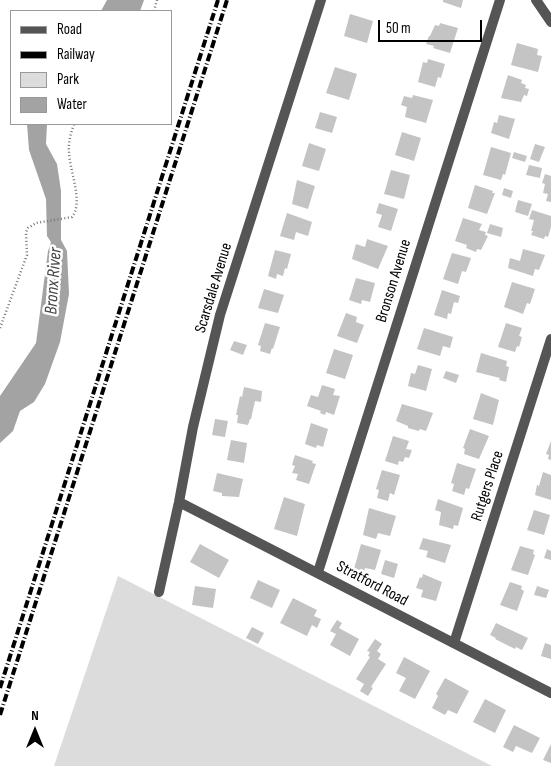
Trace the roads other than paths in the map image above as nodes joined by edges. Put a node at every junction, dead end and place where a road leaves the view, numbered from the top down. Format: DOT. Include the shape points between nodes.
graph roads {
  1 [pos="321,0"];
  2 [pos="500,0"];
  3 [pos="536,0"];
  4 [pos="551,22"];
  5 [pos="551,339"];
  6 [pos="179,502"];
  7 [pos="318,572"];
  8 [pos="159,592"];
  9 [pos="454,643"];
  10 [pos="551,693"];
  1 -- 6 [label="street, Scarsdale Avenue" via="220,315"];
  2 -- 7 [label="street, Bronson Avenue"];
  3 -- 4 [label="street"];
  5 -- 9 [label="street, Rutgers Place"];
  6 -- 7 [label="street, Stratford Road"];
  6 -- 8 [label="street, Scarsdale Avenue"];
  7 -- 9 [label="street, Stratford Road"];
  9 -- 10 [label="street, Stratford Road"];
}
